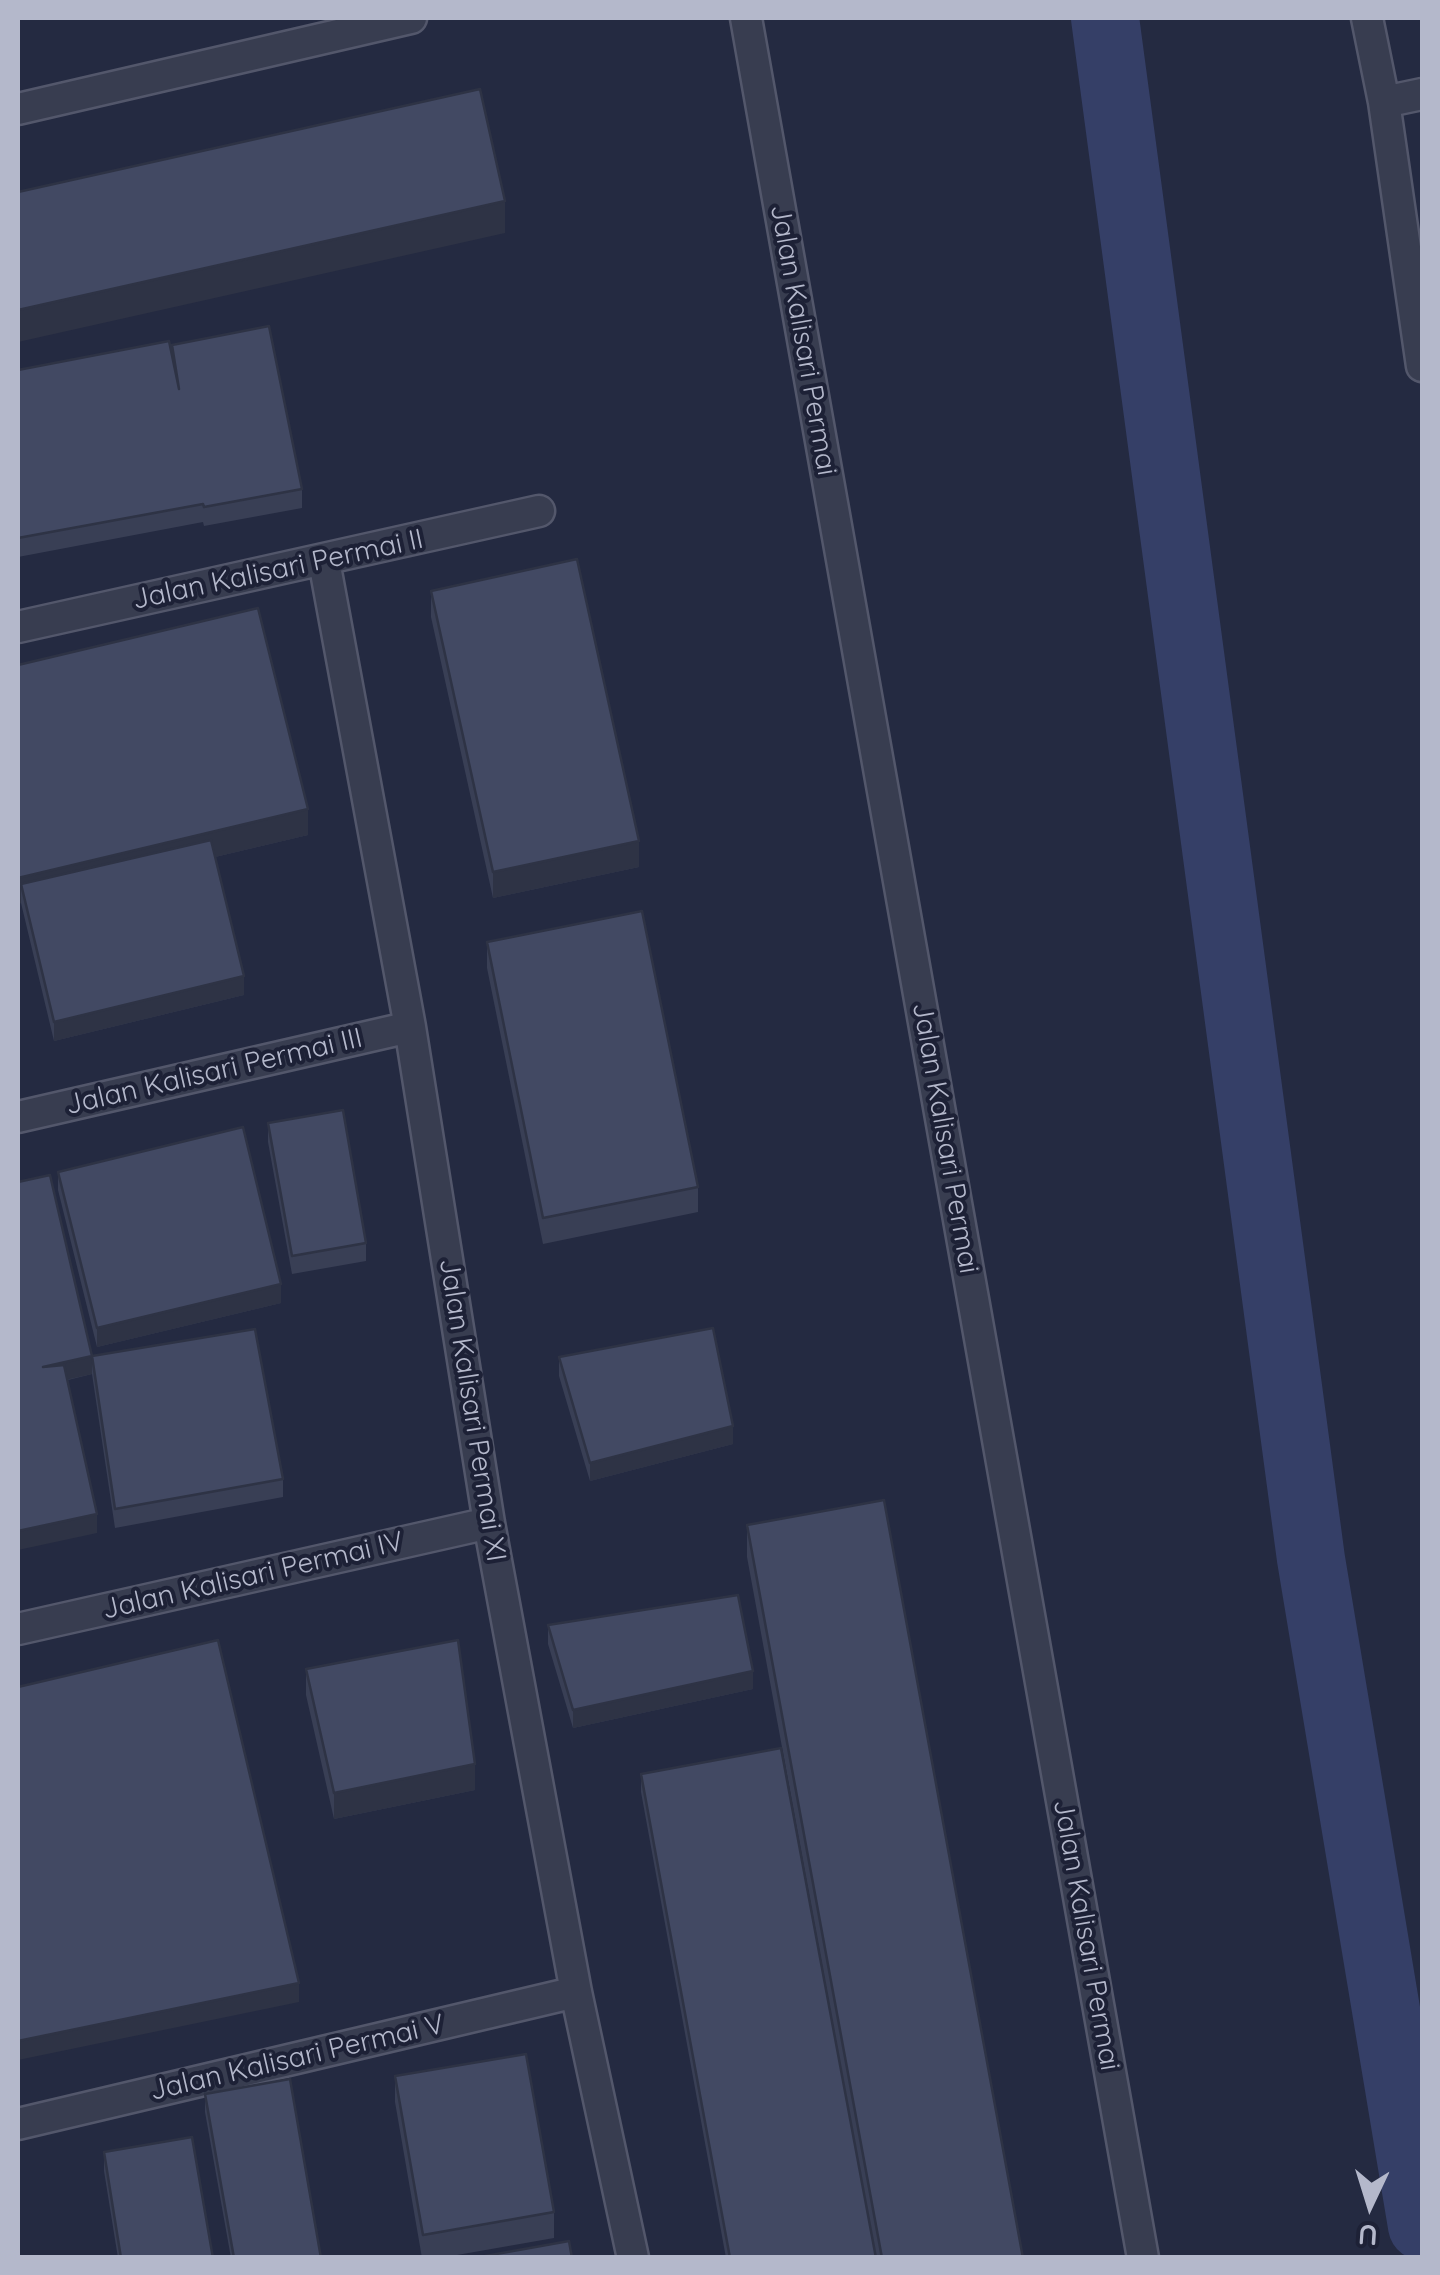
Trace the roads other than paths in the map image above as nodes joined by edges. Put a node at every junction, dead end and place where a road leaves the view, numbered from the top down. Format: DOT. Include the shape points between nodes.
graph roads {
  1 [pos="411,18"];
  2 [pos="746,18"];
  3 [pos="1367,18"];
  4 [pos="1422,94"];
  5 [pos="1384,102"];
  6 [pos="18,109"];
  7 [pos="1422,366"];
  8 [pos="538,511"];
  9 [pos="324,561"];
  10 [pos="18,627"];
  11 [pos="410,1027"];
  12 [pos="18,1117"];
  13 [pos="489,1522"];
  14 [pos="18,1629"];
  15 [pos="576,1992"];
  16 [pos="18,2124"];
  17 [pos="633,2258"];
  18 [pos="1143,2258"];
  1 -- 6 [label="street"];
  2 -- 18 [label="street, Jalan Kalisari Permai"];
  3 -- 5 [label="street"];
  4 -- 5 [label="street"];
  5 -- 7 [label="street"];
  8 -- 9 [label="street, Jalan Kalisari Permai II"];
  9 -- 10 [label="street, Jalan Kalisari Permai II"];
  9 -- 11 [label="street, Jalan Kalisari Permai XI"];
  11 -- 12 [label="street, Jalan Kalisari Permai III"];
  11 -- 13 [label="street, Jalan Kalisari Permai XI"];
  13 -- 14 [label="street, Jalan Kalisari Permai IV"];
  13 -- 15 [label="street, Jalan Kalisari Permai XI"];
  15 -- 16 [label="street, Jalan Kalisari Permai V"];
  15 -- 17 [label="street, Jalan Kalisari Permai XI"];
}
